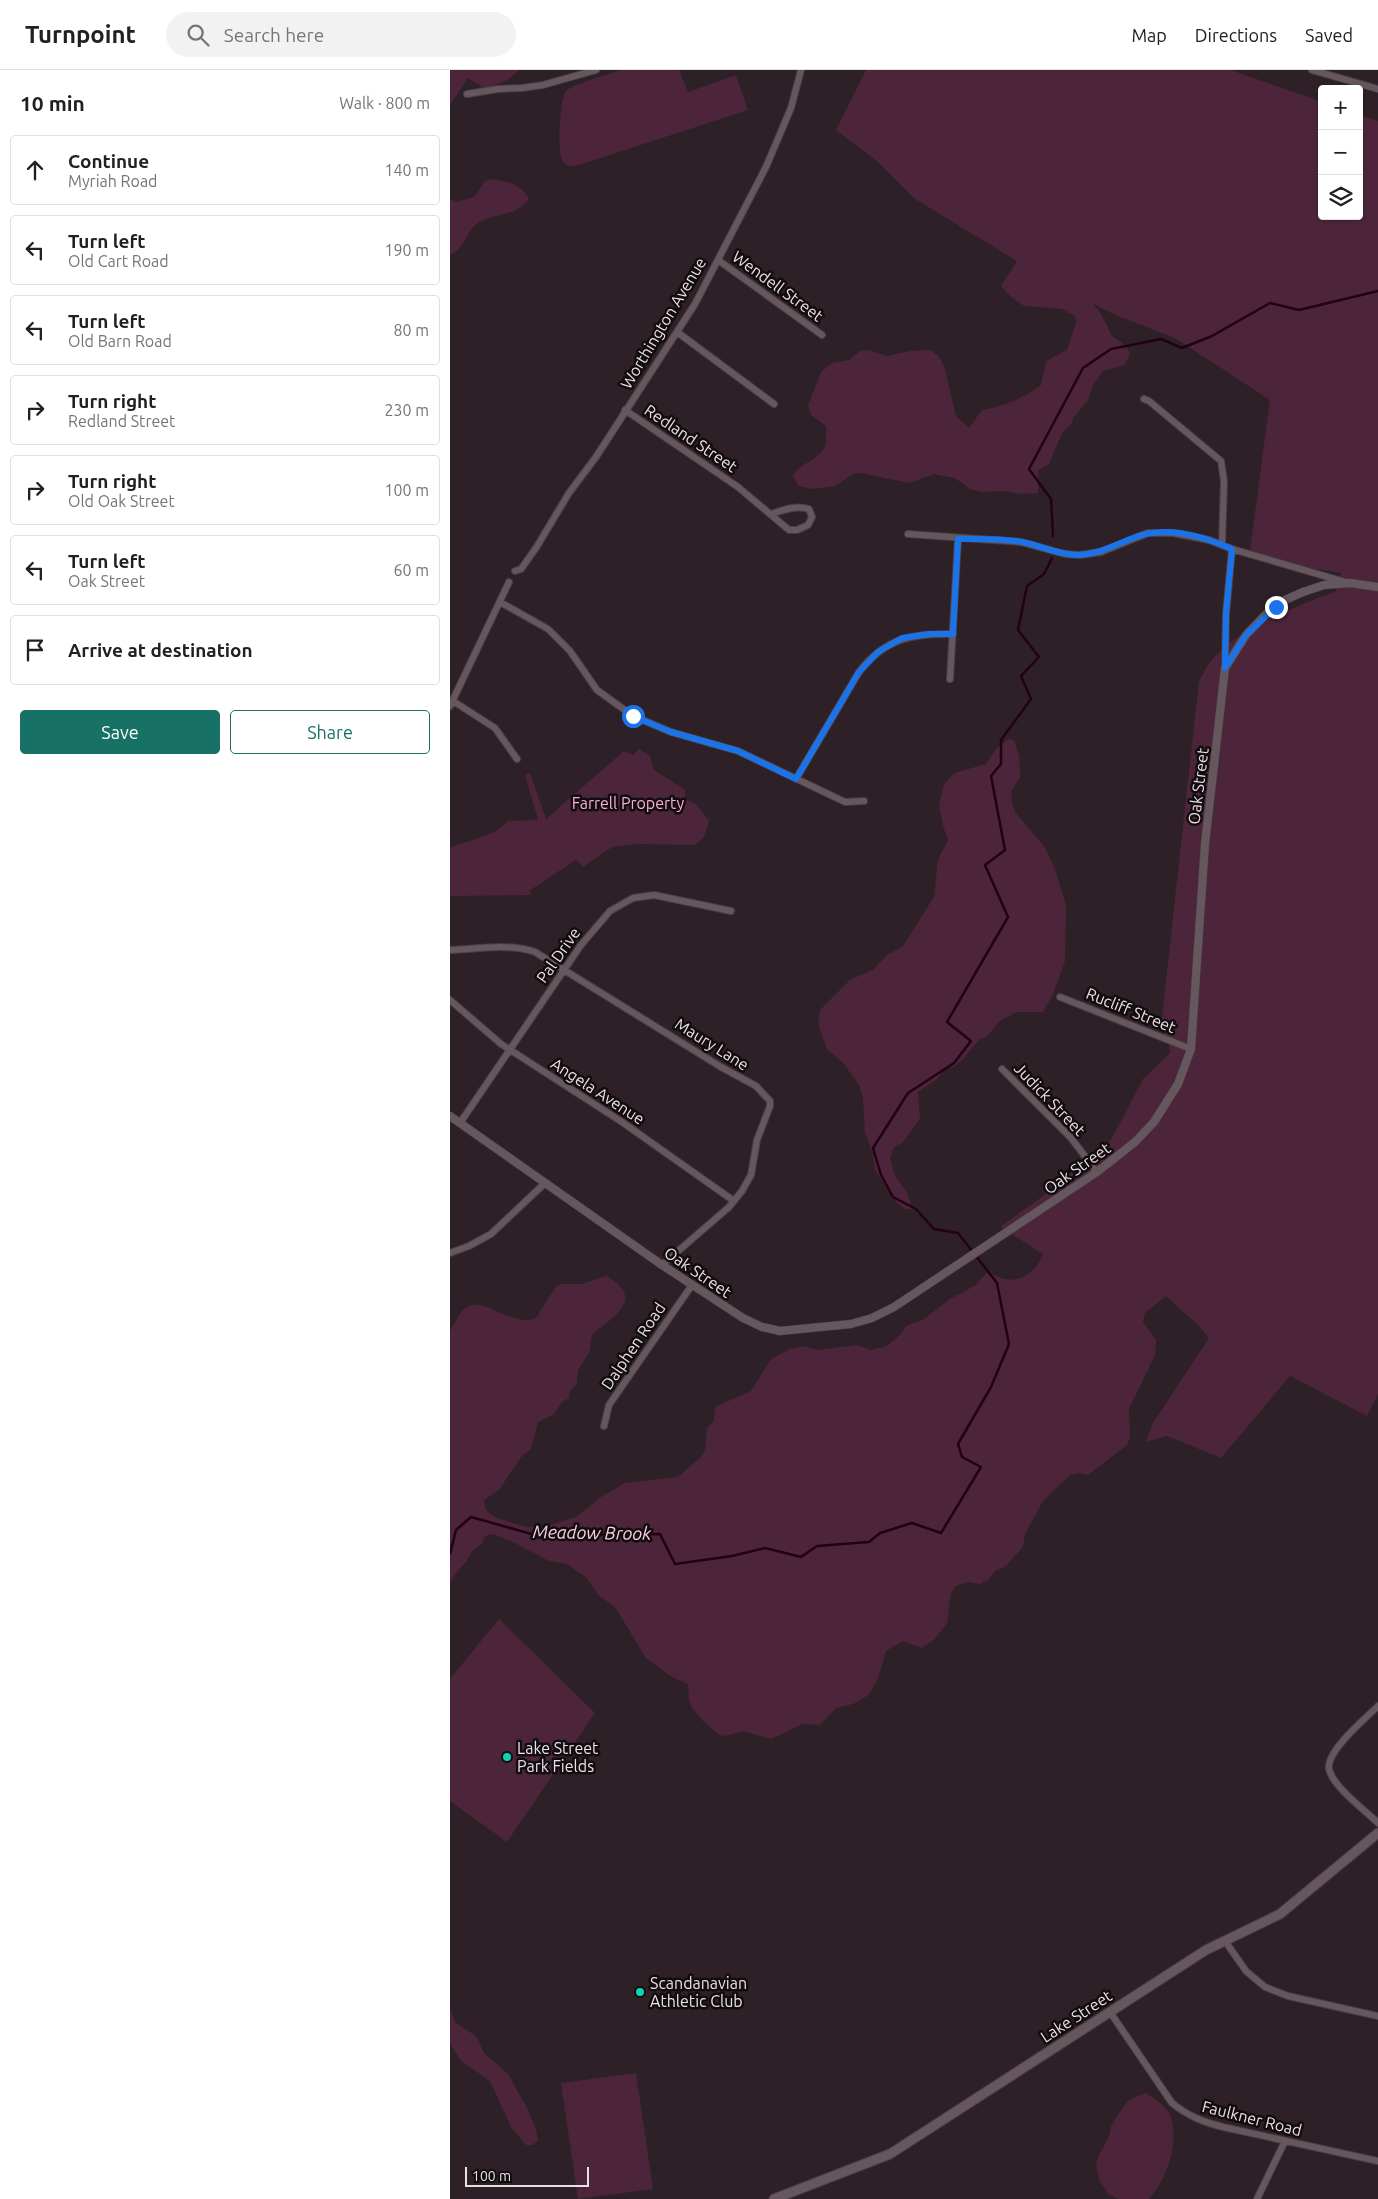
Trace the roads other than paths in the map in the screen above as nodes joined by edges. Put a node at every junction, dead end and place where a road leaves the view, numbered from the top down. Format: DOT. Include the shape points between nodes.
graph roads {
  1 [pos="596,70"];
  2 [pos="801,70"];
  3 [pos="1312,70"];
  4 [pos="1378,89"];
  5 [pos="467,94"];
  6 [pos="718,260"];
  7 [pos="677,332"];
  8 [pos="822,335"];
  9 [pos="1144,399"];
  10 [pos="774,404"];
  11 [pos="625,410"];
  12 [pos="771,514"];
  13 [pos="908,534"];
  14 [pos="958,539"];
  15 [pos="1222,544"];
  16 [pos="1232,549"];
  17 [pos="515,572"];
  18 [pos="509,582"];
  19 [pos="1350,583"];
  20 [pos="1378,588"];
  21 [pos="500,602"];
  22 [pos="953,634"];
  23 [pos="1225,668"];
  24 [pos="950,679"];
  25 [pos="451,704"];
  26 [pos="517,759"];
  27 [pos="796,779"];
  28 [pos="864,802"];
  29 [pos="731,911"];
  30 [pos="450,950"];
  31 [pos="565,969"];
  32 [pos="1060,997"];
  33 [pos="450,1000"];
  34 [pos="1191,1049"];
  35 [pos="510,1050"];
  36 [pos="1002,1069"];
  37 [pos="450,1116"];
  38 [pos="460,1124"];
  39 [pos="1096,1172"];
  40 [pos="545,1183"];
  41 [pos="734,1201"];
  42 [pos="450,1253"];
  43 [pos="662,1265"];
  44 [pos="692,1285"];
  45 [pos="604,1426"];
  46 [pos="1378,1706"];
  47 [pos="1378,1824"];
  48 [pos="1378,1833"];
  49 [pos="1225,1941"];
  50 [pos="1110,2012"];
  51 [pos="1378,2016"];
  52 [pos="1285,2141"];
  53 [pos="1378,2161"];
  54 [pos="774,2199"];
  55 [pos="1257,2199"];
  1 -- 5 [label="street" via="543,85"];
  2 -- 6 [label="street, Worthington Avenue" via="792,106 776,145"];
  3 -- 4 [label="street"];
  6 -- 7 [label="street, Worthington Avenue"];
  6 -- 8 [label="street, Wendell Street"];
  7 -- 10 [label="street"];
  7 -- 11 [label="street, Worthington Avenue"];
  9 -- 15 [label="street" via="1221,461 1224,481"];
  11 -- 12 [label="street, Redland Street" via="741,489"];
  11 -- 17 [label="street, Worthington Avenue" via="536,548 521,569"];
  12 -- 12 [label="street, Redland Street" via="789,530 808,526 812,517 810,509 802,507"];
  13 -- 14 [label="street"];
  14 -- 15 [label="street" via="1021,542 1073,555 1101,552 1156,532 1187,535"];
  14 -- 22 [label="street"];
  15 -- 16 [label="street"];
  16 -- 19 [label="street"];
  16 -- 23 [label="street" via="1226,606"];
  18 -- 21 [label="street"];
  19 -- 20 [label="street, Oak Street"];
  19 -- 23 [label="street, Oak Street" via="1324,585 1285,600 1246,635"];
  21 -- 25 [label="street"];
  21 -- 27 [label="street" via="548,629 570,651 597,690 633,716 671,732 738,751"];
  22 -- 24 [label="street"];
  22 -- 27 [label="street" via="902,638 878,652 859,672"];
  23 -- 34 [label="street, Oak Street" via="1205,844"];
  25 -- 26 [label="street" via="495,728"];
  27 -- 28 [label="street" via="845,802"];
  29 -- 31 [label="street, Pal Drive" via="665,896 634,898 602,918"];
  30 -- 31 [label="street, Maury Lane" via="525,949"];
  31 -- 35 [label="street, Pal Drive"];
  31 -- 41 [label="street, Maury Lane" via="766,1095 770,1106 759,1133 750,1175"];
  32 -- 34 [label="street, Rucliff Street"];
  33 -- 35 [label="street, Angela Avenue" via="482,1030"];
  34 -- 39 [label="street, Oak Street" via="1178,1084 1154,1122 1135,1142"];
  35 -- 38 [label="street, Pal Drive"];
  35 -- 41 [label="street, Angela Avenue" via="622,1122"];
  36 -- 39 [label="street, Judick Street" via="1071,1138"];
  37 -- 38 [label="street, Oak Street"];
  38 -- 40 [label="street, Oak Street"];
  39 -- 44 [label="street, Oak Street" via="894,1307 852,1324 780,1331 762,1327"];
  40 -- 42 [label="street" via="491,1234"];
  40 -- 43 [label="street, Oak Street"];
  41 -- 43 [label="street, Maury Lane"];
  43 -- 44 [label="street, Oak Street"];
  44 -- 45 [label="street, Dalphen Road" via="609,1405"];
  46 -- 47 [label="street" via="1332,1754 1329,1767 1339,1785"];
  48 -- 49 [label="main road, Lake Street" via="1280,1914"];
  49 -- 50 [label="main road, Lake Street"];
  49 -- 51 [label="street" via="1246,1971 1265,1987 1288,1996"];
  50 -- 52 [label="street, Faulkner Road" via="1172,2103 1184,2113 1201,2122"];
  50 -- 54 [label="main road, Lake Street" via="890,2154"];
  52 -- 53 [label="street, Faulkner Road"];
  52 -- 55 [label="street"];
}
